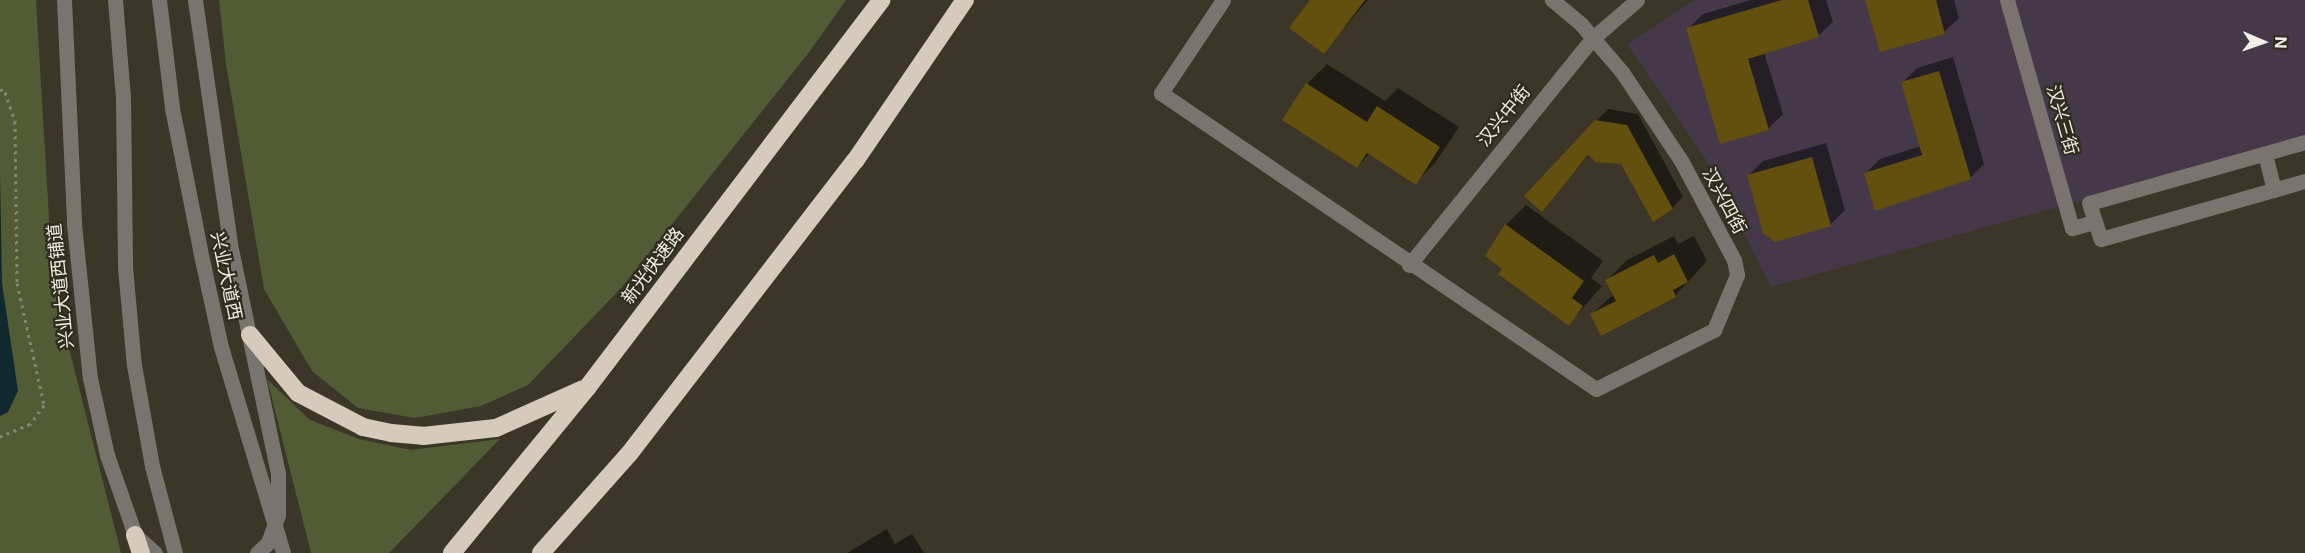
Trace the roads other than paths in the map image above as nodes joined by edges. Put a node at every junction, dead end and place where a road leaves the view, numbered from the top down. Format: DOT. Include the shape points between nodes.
graph roads {
  1 [pos="64,0"];
  2 [pos="116,0"];
  3 [pos="159,0"];
  4 [pos="195,0"];
  5 [pos="881,0"];
  6 [pos="965,0"];
  7 [pos="1223,0"];
  8 [pos="1552,0"];
  9 [pos="1637,0"];
  10 [pos="2007,0"];
  11 [pos="1593,38"];
  12 [pos="2305,142"];
  13 [pos="2265,154"];
  14 [pos="2305,181"];
  15 [pos="2274,190"];
  16 [pos="2095,222"];
  17 [pos="1409,265"];
  18 [pos="250,335"];
  19 [pos="587,387"];
  20 [pos="135,535"];
  21 [pos="141,553"];
  22 [pos="154,553"];
  23 [pos="175,553"];
  24 [pos="257,553"];
  25 [pos="283,553"];
  26 [pos="452,553"];
  27 [pos="541,553"];
  1 -- 20 [label="street, 兴业大道西铺道" via="74,224 90,378 107,455"];
  2 -- 23 [label="street, bridge" via="123,98 125,267 134,365 152,466"];
  3 -- 25 [label="street, 兴业大道西, bridge" via="172,108 221,347"];
  4 -- 18 [label="street" via="230,244"];
  5 -- 19 [label="highway, 新光快速路"];
  6 -- 27 [label="highway" via="855,161 629,453"];
  7 -- 17 [label="street" via="1161,93"];
  8 -- 11 [label="street, 汉兴四街"];
  9 -- 11 [label="street, 汉兴中街"];
  10 -- 16 [label="street, 汉兴三街" via="2072,228"];
  11 -- 17 [label="street, 汉兴中街"];
  11 -- 17 [label="street, 汉兴四街" via="1622,72 1682,162 1734,260 1737,275 1714,330 1596,389"];
  12 -- 13 [label="street"];
  13 -- 15 [label="street"];
  13 -- 16 [label="street" via="2089,204"];
  14 -- 15 [label="street"];
  15 -- 16 [label="street" via="2101,239"];
  18 -- 19 [label="highway" via="298,393 352,423 391,433 423,436 496,429"];
  18 -- 24 [label="street" via="278,474 278,515 268,543"];
  19 -- 26 [label="highway, 新光快速路"];
  20 -- 21 [label="highway"];
  20 -- 22 [label="street, 兴业大道西铺道"];
}
